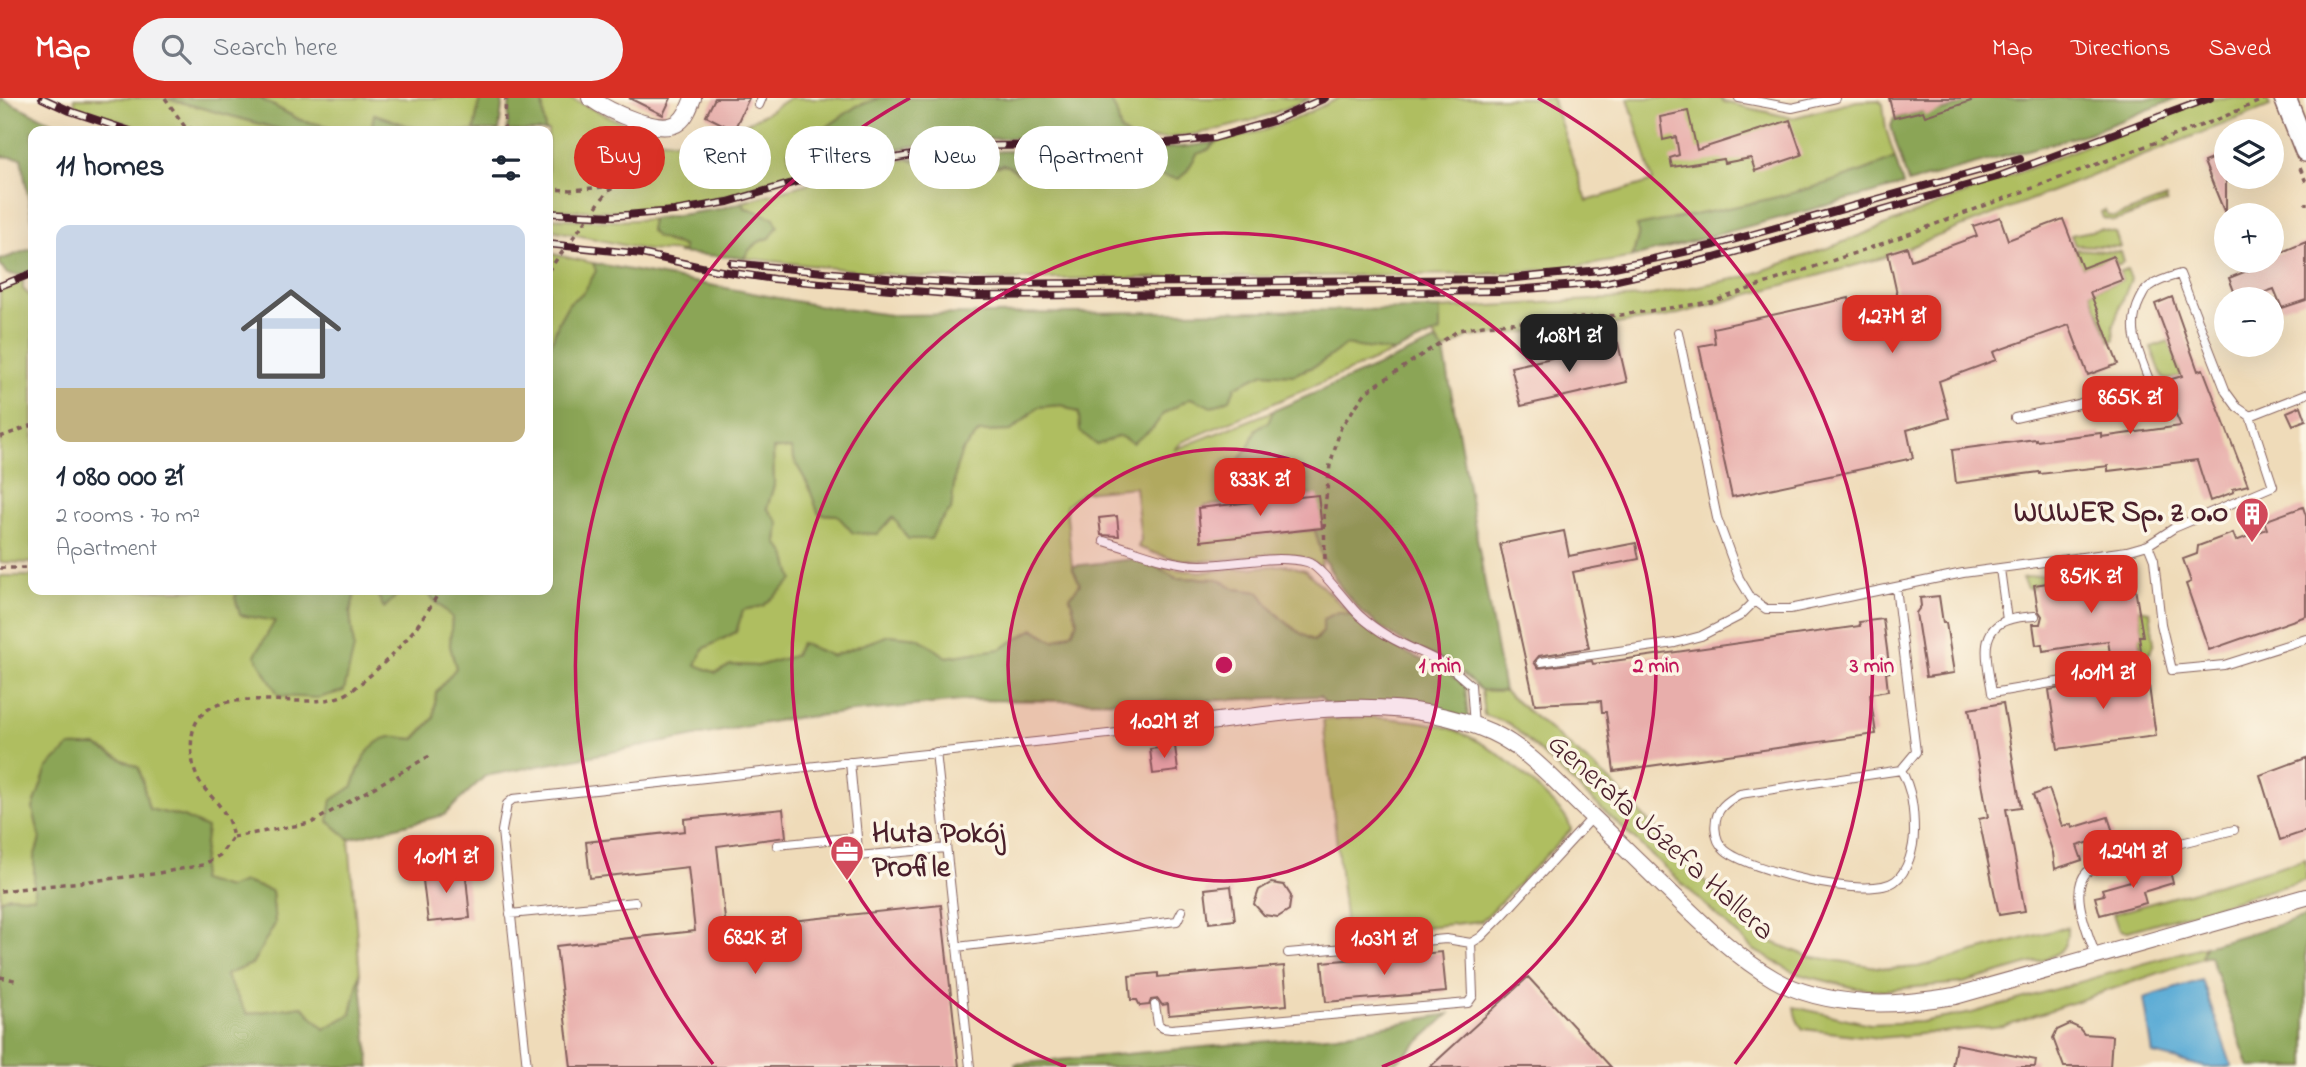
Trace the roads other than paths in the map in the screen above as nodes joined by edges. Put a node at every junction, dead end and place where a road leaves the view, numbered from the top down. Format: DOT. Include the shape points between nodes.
graph roads {
  1 [pos="590,98"];
  2 [pos="630,98"];
  3 [pos="693,98"];
  4 [pos="1739,98"];
  5 [pos="1836,98"];
  6 [pos="2284,98"];
  7 [pos="623,114"];
  8 [pos="2306,151"];
  9 [pos="1678,332"];
  10 [pos="2306,394"];
  11 [pos="2250,416"];
  12 [pos="2015,418"];
  13 [pos="1104,541"];
  14 [pos="2148,545"];
  15 [pos="2000,569"];
  16 [pos="1896,587"];
  17 [pos="1755,601"];
  18 [pos="2035,615"];
  19 [pos="2007,620"];
  20 [pos="2306,639"];
  21 [pos="1541,662"];
  22 [pos="2142,663"];
  23 [pos="1474,726"];
  24 [pos="1172,727"];
  25 [pos="936,752"];
  26 [pos="850,762"];
  27 [pos="1901,770"];
  28 [pos="1593,817"];
  29 [pos="2234,830"];
  30 [pos="857,837"];
  31 [pos="777,845"];
  32 [pos="946,848"];
  33 [pos="2306,897"];
  34 [pos="635,902"];
  35 [pos="1182,911"];
  36 [pos="510,914"];
  37 [pos="1471,943"];
  38 [pos="957,947"];
  39 [pos="1288,953"];
  40 [pos="2096,957"];
  41 [pos="1154,1005"];
  42 [pos="527,1067"];
  43 [pos="970,1067"];
  1 -- 7 [label="street"];
  2 -- 7 [label="street"];
  3 -- 7 [label="street" via="681,121 664,128"];
  4 -- 5 [label="lane" via="1792,108"];
  6 -- 8 [label="street"];
  9 -- 17 [label="lane" via="1717,518 1739,578"];
  10 -- 11 [label="lane"];
  11 -- 12 [label="lane" via="2236,407 2226,392 2180,274 2152,284 2136,308 2134,338 2149,380 2078,404"];
  11 -- 14 [label="lane" via="2273,486 2175,528"];
  13 -- 23 [label="lane" via="1166,562 1201,565 1289,559 1311,563 1380,632 1448,666 1471,685"];
  14 -- 15 [label="lane"];
  14 -- 20 [label="lane" via="2172,670 2224,666"];
  15 -- 16 [label="lane"];
  15 -- 19 [label="lane"];
  16 -- 17 [label="lane" via="1790,609 1766,609"];
  16 -- 27 [label="lane" via="1916,752"];
  17 -- 21 [label="lane" via="1740,615 1701,636"];
  18 -- 19 [label="lane"];
  19 -- 22 [label="lane" via="1991,632 1986,648 1993,693 2116,672"];
  23 -- 24 [label="street, Generała Józefa Hallera" via="1419,712 1371,708"];
  23 -- 28 [label="street, Generała Józefa Hallera" via="1527,756"];
  24 -- 25 [label="lane"];
  25 -- 26 [label="lane"];
  25 -- 32 [label="lane"];
  26 -- 30 [label="lane"];
  26 -- 36 [label="lane" via="513,799 507,804 502,831"];
  27 -- 27 [label="lane" via="1740,793 1721,808 1716,835 1726,851 1771,871 1845,887 1875,888 1895,881 1914,842 1910,786"];
  28 -- 37 [label="lane"];
  28 -- 40 [label="street, Generała Józefa Hallera" via="1749,963 1805,992 1866,1003 1904,1003 1955,996"];
  29 -- 40 [label="lane" via="2169,846 2081,877 2078,896"];
  30 -- 31 [label="lane"];
  30 -- 32 [label="lane" via="858,856"];
  32 -- 38 [label="lane"];
  33 -- 40 [label="street, Generała Józefa Hallera"];
  34 -- 36 [label="lane"];
  35 -- 38 [label="lane" via="1177,921"];
  36 -- 42 [label="lane"];
  37 -- 39 [label="lane" via="1446,939"];
  37 -- 41 [label="lane" via="1474,996 1468,1003 1171,1029 1158,1024"];
  38 -- 43 [label="lane"];
}
